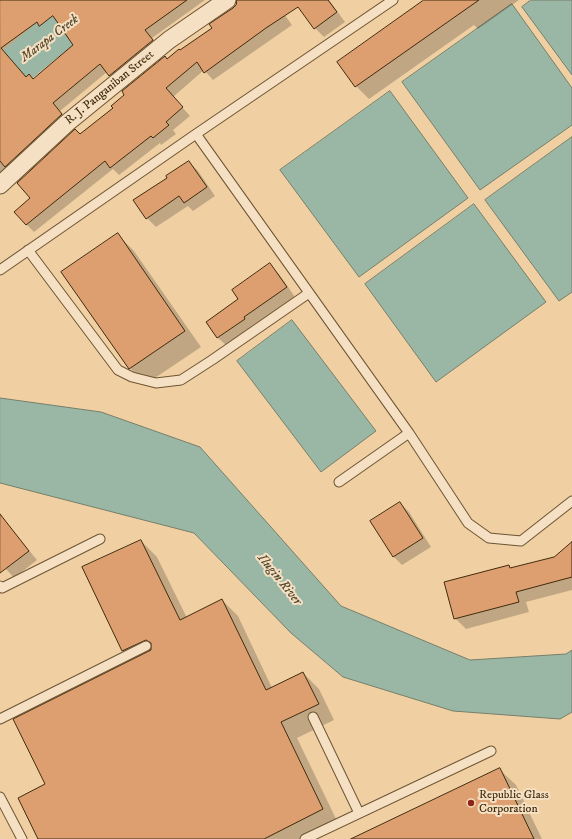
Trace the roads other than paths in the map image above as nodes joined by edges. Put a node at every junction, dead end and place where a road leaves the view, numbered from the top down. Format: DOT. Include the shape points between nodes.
graph roads {
  1 [pos="226,0"];
  2 [pos="394,0"];
  3 [pos="196,134"];
  4 [pos="0,185"];
  5 [pos="28,250"];
  6 [pos="0,270"];
  7 [pos="309,293"];
  8 [pos="409,433"];
  9 [pos="339,482"];
  10 [pos="572,501"];
  11 [pos="100,539"];
  12 [pos="1,587"];
  13 [pos="146,646"];
  14 [pos="313,717"];
  15 [pos="0,719"];
  16 [pos="491,751"];
  17 [pos="0,797"];
  18 [pos="359,813"];
  19 [pos="22,839"];
  20 [pos="305,839"];
  1 -- 4 [label="street, R. J. Panganiban Street" via="169,40 67,123"];
  2 -- 3 [label="lane"];
  3 -- 5 [label="lane"];
  3 -- 7 [label="lane"];
  5 -- 6 [label="lane"];
  5 -- 7 [label="lane" via="118,370 132,377 156,383 181,380"];
  7 -- 8 [label="lane"];
  8 -- 9 [label="lane"];
  8 -- 10 [label="lane" via="468,523 489,538 521,541"];
  11 -- 12 [label="lane"];
  13 -- 15 [label="lane"];
  14 -- 18 [label="lane"];
  16 -- 18 [label="lane"];
  17 -- 19 [label="lane"];
  18 -- 20 [label="lane"];
}
